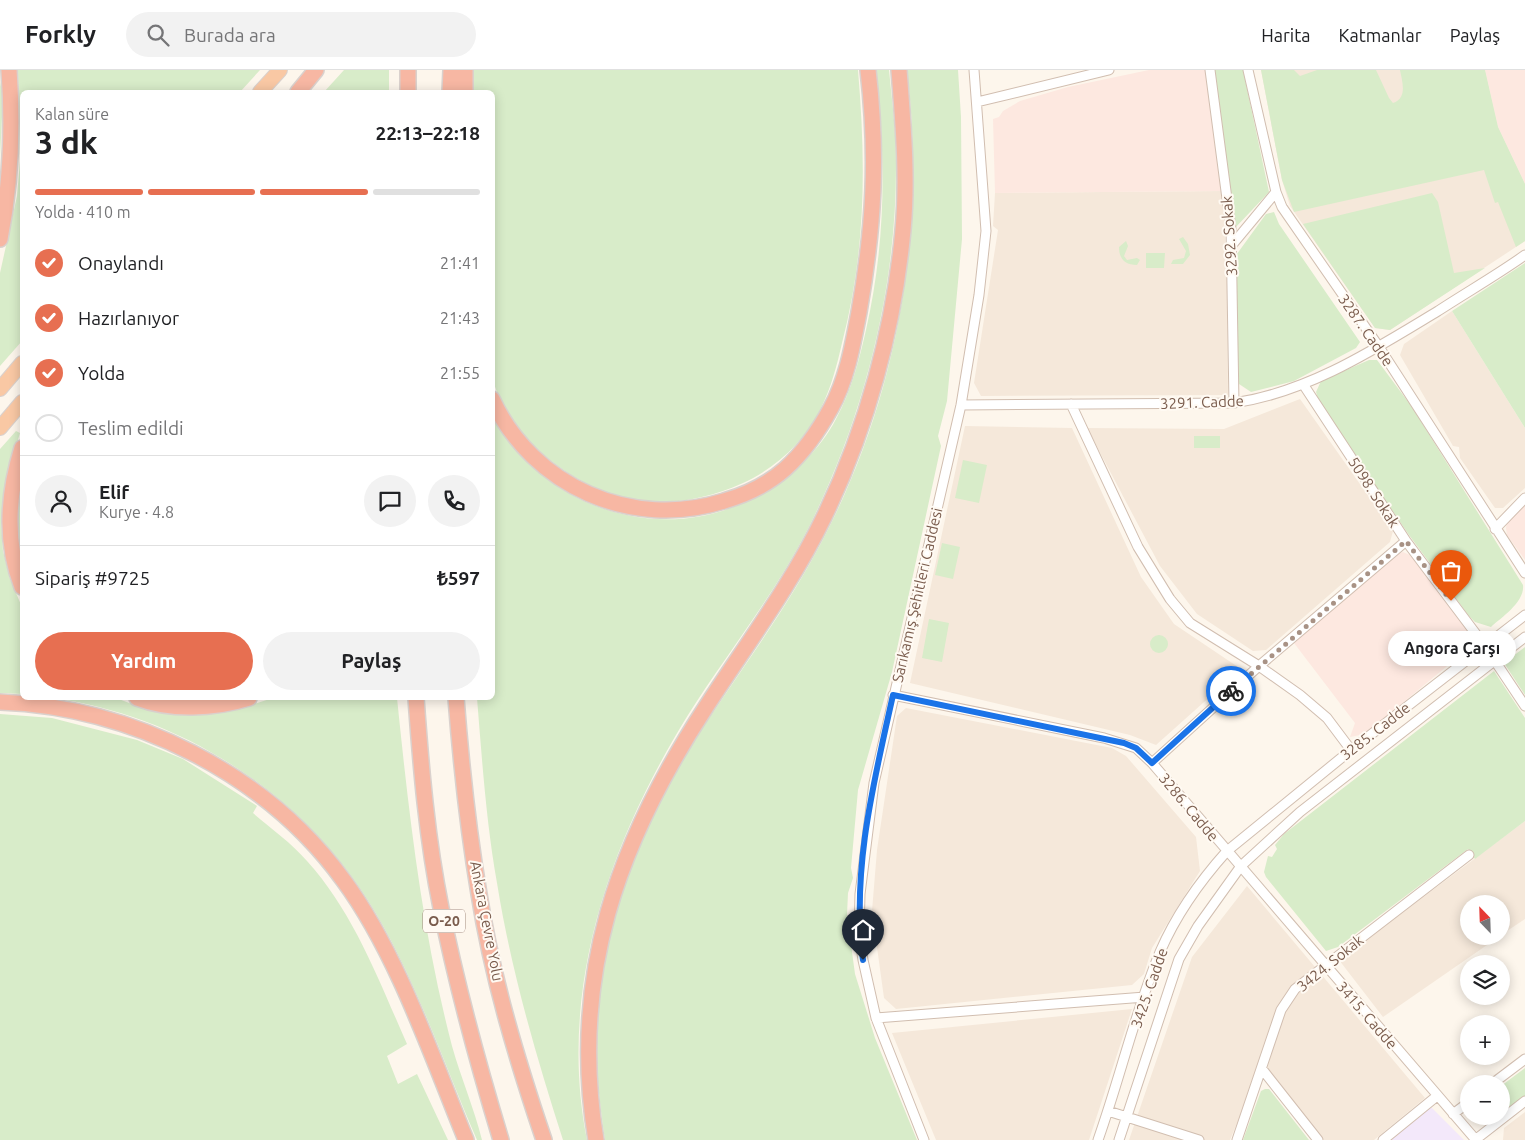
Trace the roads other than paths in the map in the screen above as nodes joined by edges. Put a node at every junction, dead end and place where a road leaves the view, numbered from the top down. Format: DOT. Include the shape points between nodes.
graph roads {
  1 [pos="9,70"];
  2 [pos="280,70"];
  3 [pos="315,70"];
  4 [pos="451,70"];
  5 [pos="465,70"];
  6 [pos="868,70"];
  7 [pos="899,70"];
  8 [pos="974,70"];
  9 [pos="1108,70"];
  10 [pos="1210,70"];
  11 [pos="1248,70"];
  12 [pos="262,90"];
  13 [pos="298,90"];
  14 [pos="450,90"];
  15 [pos="465,90"];
  16 [pos="977,102"];
  17 [pos="1276,192"];
  18 [pos="0,239"];
  19 [pos="1232,245"];
  20 [pos="1525,255"];
  21 [pos="1379,347"];
  22 [pos="20,366"];
  23 [pos="1303,384"];
  24 [pos="0,389"];
  25 [pos="1234,403"];
  26 [pos="20,404"];
  27 [pos="495,404"];
  28 [pos="961,404"];
  29 [pos="1071,404"];
  30 [pos="0,428"];
  31 [pos="20,454"];
  32 [pos="1525,498"];
  33 [pos="1495,529"];
  34 [pos="1406,541"];
  35 [pos="1525,573"];
  36 [pos="20,580"];
  37 [pos="1525,615"];
  38 [pos="1525,637"];
  39 [pos="1485,646"];
  40 [pos="1495,661"];
  41 [pos="1259,666"];
  42 [pos="893,695"];
  43 [pos="146,700"];
  44 [pos="240,700"];
  45 [pos="416,700"];
  46 [pos="456,700"];
  47 [pos="0,702"];
  48 [pos="1525,706"];
  49 [pos="1351,750"];
  50 [pos="1152,763"];
  51 [pos="1227,851"];
  52 [pos="1469,855"];
  53 [pos="1241,866"];
  54 [pos="1324,966"];
  55 [pos="1145,997"];
  56 [pos="876,1018"];
  57 [pos="1525,1059"];
  58 [pos="1262,1068"];
  59 [pos="1504,1075"];
  60 [pos="1437,1096"];
  61 [pos="1525,1102"];
  62 [pos="1460,1109"];
  63 [pos="1108,1111"];
  64 [pos="1453,1114"];
  65 [pos="1127,1117"];
  66 [pos="466,1140"];
  67 [pos="501,1140"];
  68 [pos="544,1140"];
  69 [pos="596,1140"];
  70 [pos="924,1140"];
  71 [pos="1098,1140"];
  72 [pos="1119,1140"];
  73 [pos="1199,1140"];
  74 [pos="1237,1140"];
  75 [pos="1318,1140"];
  76 [pos="1382,1140"];
  77 [pos="1476,1140"];
  1 -- 18 [label="highway" via="9,181"];
  2 -- 12 [label="highway"];
  3 -- 13 [label="highway"];
  4 -- 14 [label="highway"];
  5 -- 15 [label="highway"];
  6 -- 27 [label="highway" via="874,120 874,205 854,339 844,378 832,406 802,451 784,469 739,496 707,507 674,511 613,504 557,478 508,426"];
  7 -- 69 [label="highway" via="905,177 903,230 881,358 847,462 824,518 782,592 654,792 615,884 595,968 588,1027 588,1074"];
  8 -- 16 [label="street, Sarıkamış Şehitleri Caddesi"];
  9 -- 16 [label="street"];
  10 -- 19 [label="street, 3292. Sokak"];
  11 -- 17 [label="street, 3287. Cadde"];
  16 -- 28 [label="street, Sarıkamış Şehitleri Caddesi" via="986,232"];
  17 -- 19 [label="street"];
  17 -- 21 [label="street, 3287. Cadde" via="1291,223"];
  19 -- 25 [label="street, 3292. Sokak"];
  20 -- 21 [label="street, 3291. Cadde"];
  21 -- 23 [label="street, 3291. Cadde"];
  21 -- 33 [label="street, 3287. Cadde"];
  22 -- 24 [label="highway"];
  23 -- 25 [label="street, 3291. Cadde"];
  23 -- 34 [label="street, 5098. Sokak"];
  25 -- 29 [label="street, 3291. Cadde"];
  26 -- 30 [label="highway"];
  28 -- 29 [label="street, 3291. Cadde"];
  28 -- 42 [label="street, Sarıkamış Şehitleri Caddesi"];
  29 -- 41 [label="street" via="1138,546 1170,599 1190,623"];
  31 -- 36 [label="highway" via="12,480 10,507 13,557"];
  32 -- 33 [label="street"];
  33 -- 35 [label="street, 3287. Cadde"];
  34 -- 39 [label="street, 5098. Sokak"];
  34 -- 41 [label="street"];
  37 -- 39 [label="street, 3285. Cadde"];
  38 -- 40 [label="street, 3285. Cadde"];
  39 -- 49 [label="street, 3285. Cadde"];
  40 -- 48 [label="street"];
  40 -- 53 [label="street, 3285. Cadde" via="1306,807"];
  41 -- 49 [label="street" via="1327,718"];
  41 -- 50 [label="street"];
  42 -- 50 [label="street, 3286. Cadde" via="1124,743 1136,748"];
  42 -- 56 [label="street, Sarıkamış Şehitleri Caddesi" via="874,783 860,894 860,943"];
  43 -- 44 [label="highway" via="195,706"];
  45 -- 67 [label="highway, O-20" via="420,758 441,908 469,1028"];
  46 -- 68 [label="highway, Ankara Çevre Yolu / O-20" via="466,806 479,895 517,1054"];
  47 -- 66 [label="highway" via="44,705 129,726 194,754 234,776 289,819 345,881 370,923 390,960"];
  49 -- 51 [label="street, 3285. Cadde"];
  50 -- 51 [label="street, 3286. Cadde"];
  51 -- 53 [label="street, 3286. Cadde"];
  51 -- 55 [label="street, 3425. Cadde" via="1201,882 1169,934"];
  52 -- 54 [label="street, 3424. Sokak"];
  53 -- 54 [label="street, 3415. Cadde"];
  53 -- 65 [label="street, 3425. Cadde" via="1179,959"];
  54 -- 58 [label="street, 3424. Sokak" via="1287,999"];
  54 -- 60 [label="street, 3415. Cadde"];
  55 -- 56 [label="street"];
  55 -- 63 [label="street, 3425. Cadde"];
  56 -- 70 [label="street, Sarıkamış Şehitleri Caddesi"];
  57 -- 59 [label="street"];
  58 -- 74 [label="street, 3424. Sokak"];
  58 -- 75 [label="street"];
  60 -- 64 [label="street, 3415. Cadde"];
  60 -- 76 [label="street"];
  61 -- 77 [label="street"];
  62 -- 64 [label="street"];
  63 -- 65 [label="street"];
  63 -- 71 [label="street, 3425. Cadde"];
  64 -- 77 [label="street, 3415. Cadde"];
  65 -- 72 [label="street, 3425. Cadde"];
  65 -- 73 [label="street"];
}
